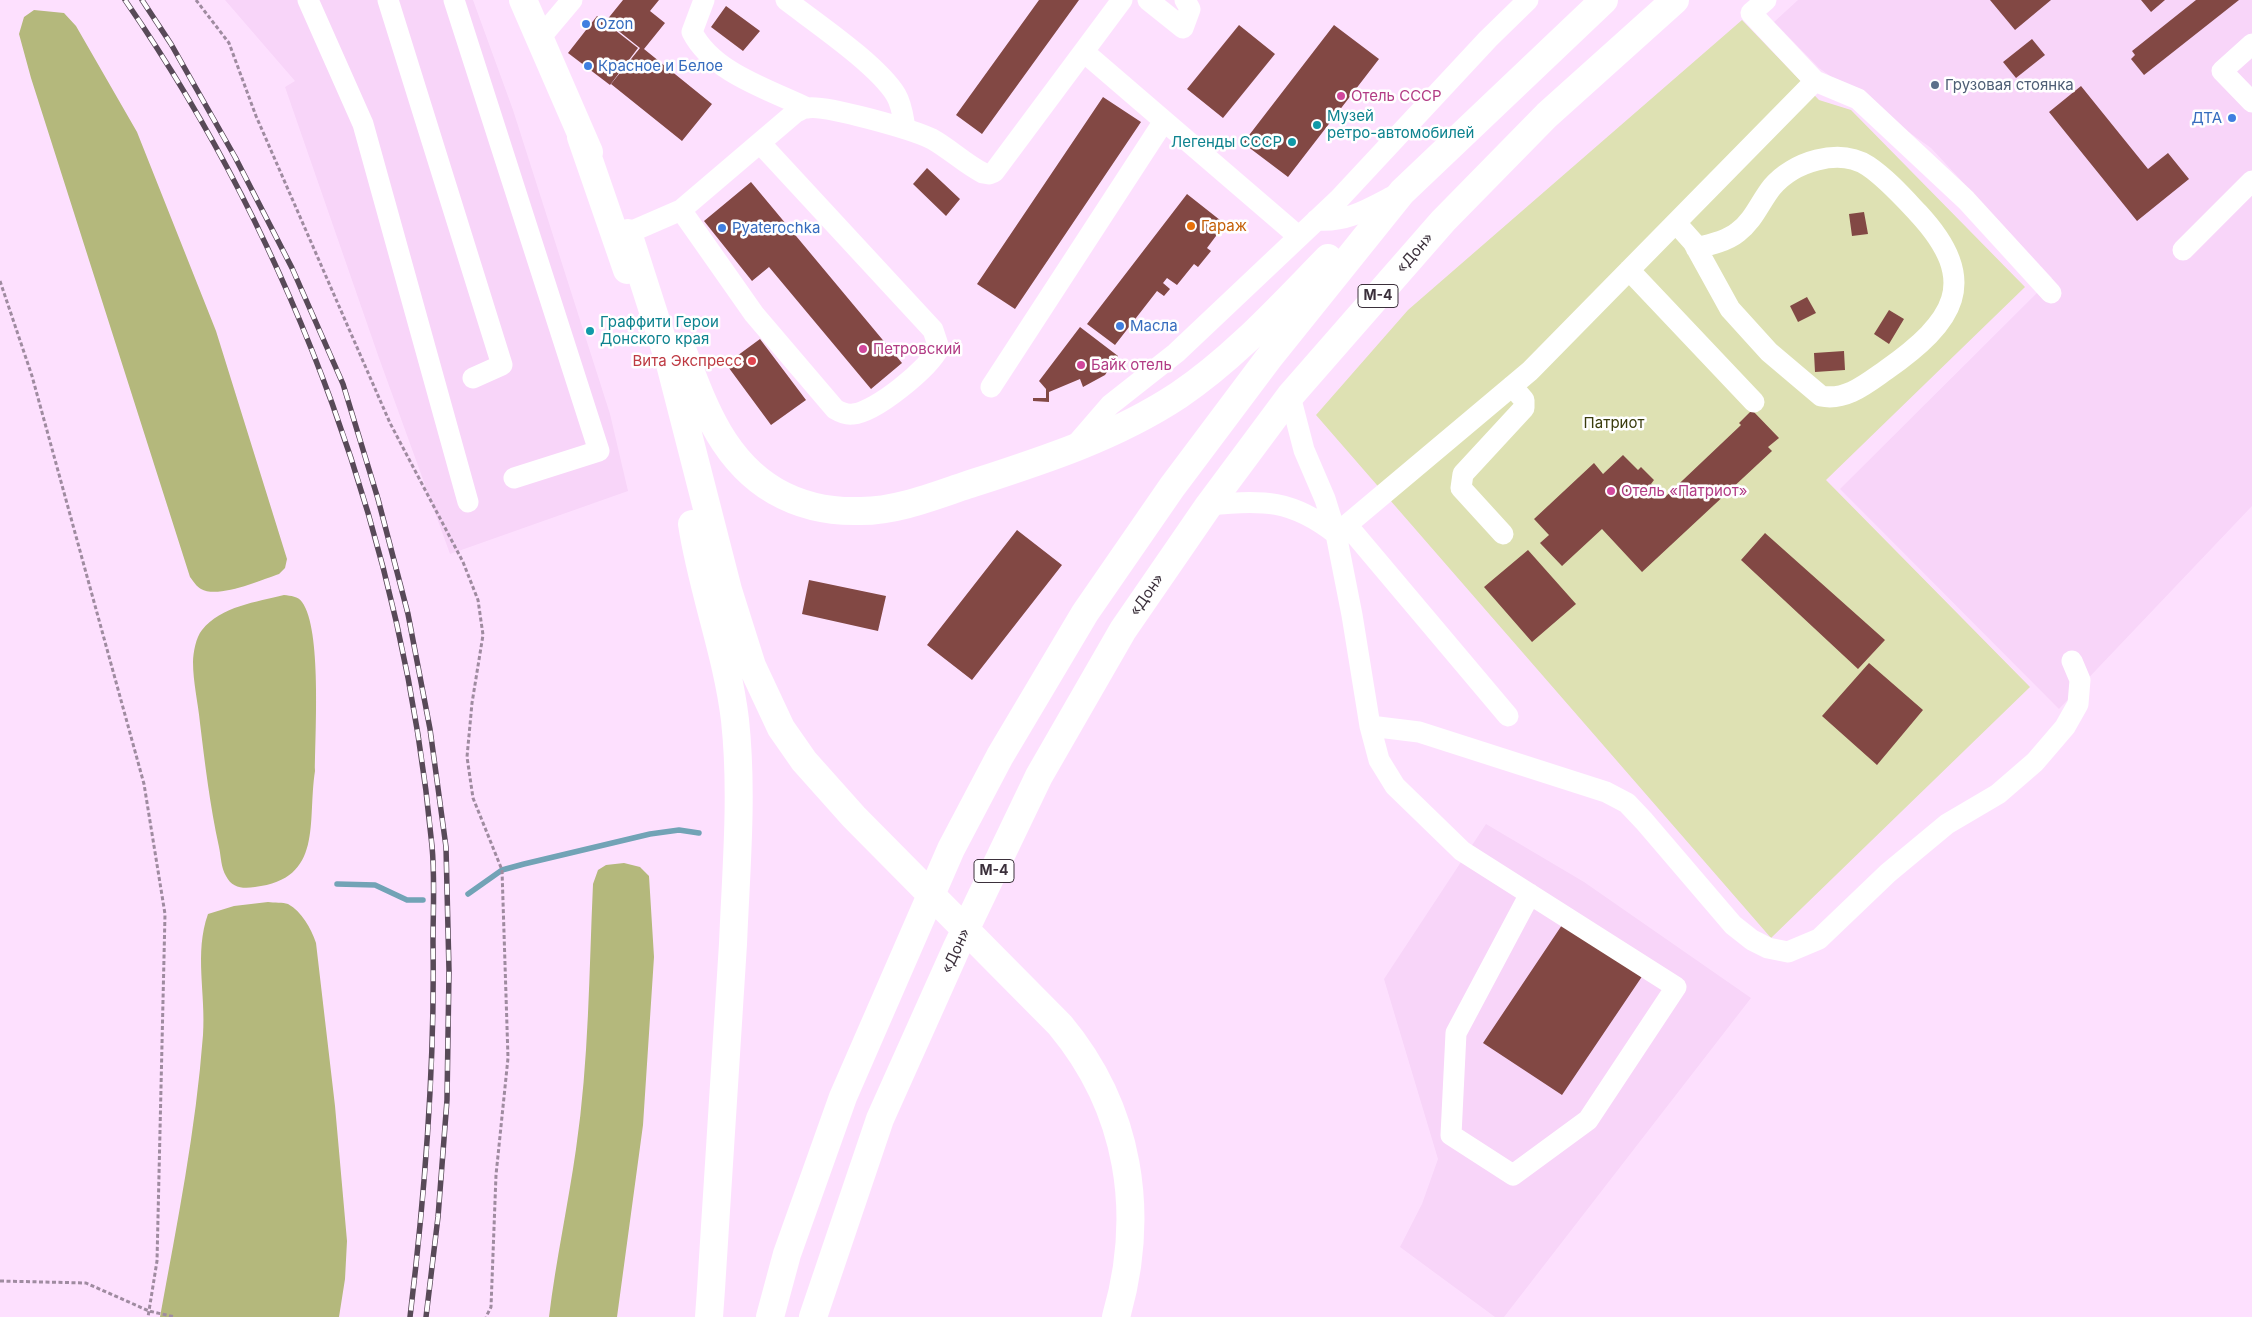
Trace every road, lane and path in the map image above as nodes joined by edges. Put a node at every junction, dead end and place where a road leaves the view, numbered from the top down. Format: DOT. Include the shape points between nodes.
graph roads {
  1 [pos="196,0"];
  2 [pos="308,0"];
  3 [pos="388,0"];
  4 [pos="454,0"];
  5 [pos="523,0"];
  6 [pos="572,0"];
  7 [pos="704,0"];
  8 [pos="786,0"];
  9 [pos="1122,0"];
  10 [pos="1148,0"];
  11 [pos="1186,0"];
  12 [pos="1528,0"];
  13 [pos="1604,0"];
  14 [pos="1675,0"];
  15 [pos="1766,0"];
  16 [pos="540,38"];
  17 [pos="2252,44"];
  18 [pos="1084,52"];
  19 [pos="1815,81"];
  20 [pos="2252,102"];
  21 [pos="807,108"];
  22 [pos="1164,121"];
  23 [pos="905,128"];
  24 [pos="760,143"];
  25 [pos="1402,192"];
  26 [pos="2248,193"];
  27 [pos="681,210"];
  28 [pos="1316,220"];
  29 [pos="1676,223"];
  30 [pos="622,235"];
  31 [pos="1298,236"];
  32 [pos="1696,248"];
  33 [pos="2183,250"];
  34 [pos="1629,270"];
  35 [pos="0,281"];
  36 [pos="2051,293"];
  37 [pos="472,378"];
  38 [pos="1512,386"];
  39 [pos="991,387"];
  40 [pos="1290,396"];
  41 [pos="1754,402"];
  42 [pos="1072,449"];
  43 [pos="684,466"];
  44 [pos="514,478"];
  45 [pos="468,502"];
  46 [pos="1208,506"];
  47 [pos="1341,530"];
  48 [pos="1503,534"];
  49 [pos="2072,661"];
  50 [pos="1508,716"];
  51 [pos="1370,726"];
  52 [pos="850,821"];
  53 [pos="1530,894"];
  54 [pos="1007,979"];
  55 [pos="0,1281"];
  56 [pos="149,1311"];
  57 [pos="148,1317"];
  58 [pos="175,1317"];
  59 [pos="486,1317"];
  60 [pos="709,1317"];
  61 [pos="770,1317"];
  62 [pos="813,1317"];
  63 [pos="1100,1317"];
  64 [pos="1116,1317"];
  1 -- 59 [label="path" via="228,43 256,116 390,423 463,562 478,600 484,635 472,703 467,757 473,798 502,870 508,1058 496,1175 491,1307"];
  2 -- 45 [label="street" via="362,124"];
  3 -- 37 [label="street" via="502,365"];
  4 -- 44 [label="street" via="599,450"];
  5 -- 16 [label="main road"];
  6 -- 16 [label="street"];
  7 -- 21 [label="street" via="692,32 709,56 736,74"];
  8 -- 23 [label="street" via="889,85 897,97"];
  9 -- 18 [label="street"];
  10 -- 11 [label="street" via="1183,28 1190,9"];
  12 -- 28 [label="street"];
  13 -- 25 [label="main road"];
  14 -- 40 [label="main road, «Дон» / М-4" via="1547,115 1471,191"];
  15 -- 19 [label="street" via="1751,13"];
  16 -- 30 [label="main road"];
  17 -- 20 [label="street" via="2222,71"];
  18 -- 22 [label="street"];
  18 -- 23 [label="street" via="1001,164 989,174 977,170 933,140"];
  19 -- 29 [label="street"];
  19 -- 36 [label="street" via="1858,99 1966,200"];
  21 -- 23 [label="street"];
  21 -- 24 [label="street" via="796,112"];
  22 -- 31 [label="street"];
  22 -- 39 [label="street"];
  24 -- 27 [label="street"];
  24 -- 27 [label="street" via="933,330 939,348 934,358 915,377 864,411 853,414 835,409 754,314"];
  25 -- 28 [label="street" via="1353,217"];
  25 -- 42 [label="main road" via="1354,232 1248,339 1196,382 1133,423"];
  25 -- 61 [label="main road" via="1280,344 1172,487 1085,613 1000,756 951,849 843,1097 787,1254"];
  26 -- 33 [label="street"];
  27 -- 30 [label="street"];
  28 -- 31 [label="street"];
  29 -- 32 [label="street"];
  29 -- 34 [label="street"];
  30 -- 42 [label="main road" via="650,272 706,414 736,458 775,491 815,507 862,511 880,509 920,500"];
  30 -- 43 [label="main road"];
  30 -- 52 [label="main road" via="670,364 728,590 752,666 781,728"];
  31 -- 42 [label="street" via="1176,353 1110,405"];
  32 -- 32 [label="street" via="1730,309 1750,333 1813,390 1831,398 1854,391 1917,346 1937,327 1954,293 1950,257 1941,240 1906,200 1868,166 1852,159 1826,158 1784,175 1737,233"];
  34 -- 38 [label="street"];
  34 -- 41 [label="street"];
  35 -- 56 [label="path" via="32,376 144,784 165,914 157,1261"];
  38 -- 47 [label="street"];
  38 -- 48 [label="street" via="1524,400 1524,408 1464,474 1461,488"];
  40 -- 46 [label="main road, «Дон» / М-4"];
  40 -- 47 [label="street" via="1304,450"];
  43 -- 52 [label="main road" via="742,669 770,735 794,768"];
  43 -- 60 [label="main road" via="694,535 727,669 735,720 738,774 725,1104"];
  46 -- 47 [label="street" via="1250,503 1287,506"];
  46 -- 62 [label="main road, «Дон» / М-4" via="1123,630 1039,776 880,1119"];
  47 -- 50 [label="street"];
  47 -- 51 [label="street"];
  49 -- 51 [label="street" via="2080,680 2078,704 2065,727 2034,762 1998,794 1947,824 1888,872 1819,939 1788,952 1768,948 1733,925 1627,803 1606,792 1419,732"];
  51 -- 53 [label="street" via="1379,760 1395,786 1462,851"];
  52 -- 54 [label="main road"];
  53 -- 53 [label="street" via="1676,987 1588,1120 1513,1175 1452,1135 1456,1033"];
  54 -- 63 [label="main road" via="1079,1075 1094,1106 1111,1158 1116,1185 1116,1242"];
  54 -- 64 [label="main road" via="1077,1045 1106,1096 1118,1132 1129,1182 1131,1241 1126,1284"];
  55 -- 56 [label="path" via="86,1283"];
  56 -- 57 [label="path"];
  56 -- 58 [label="path"];
}
